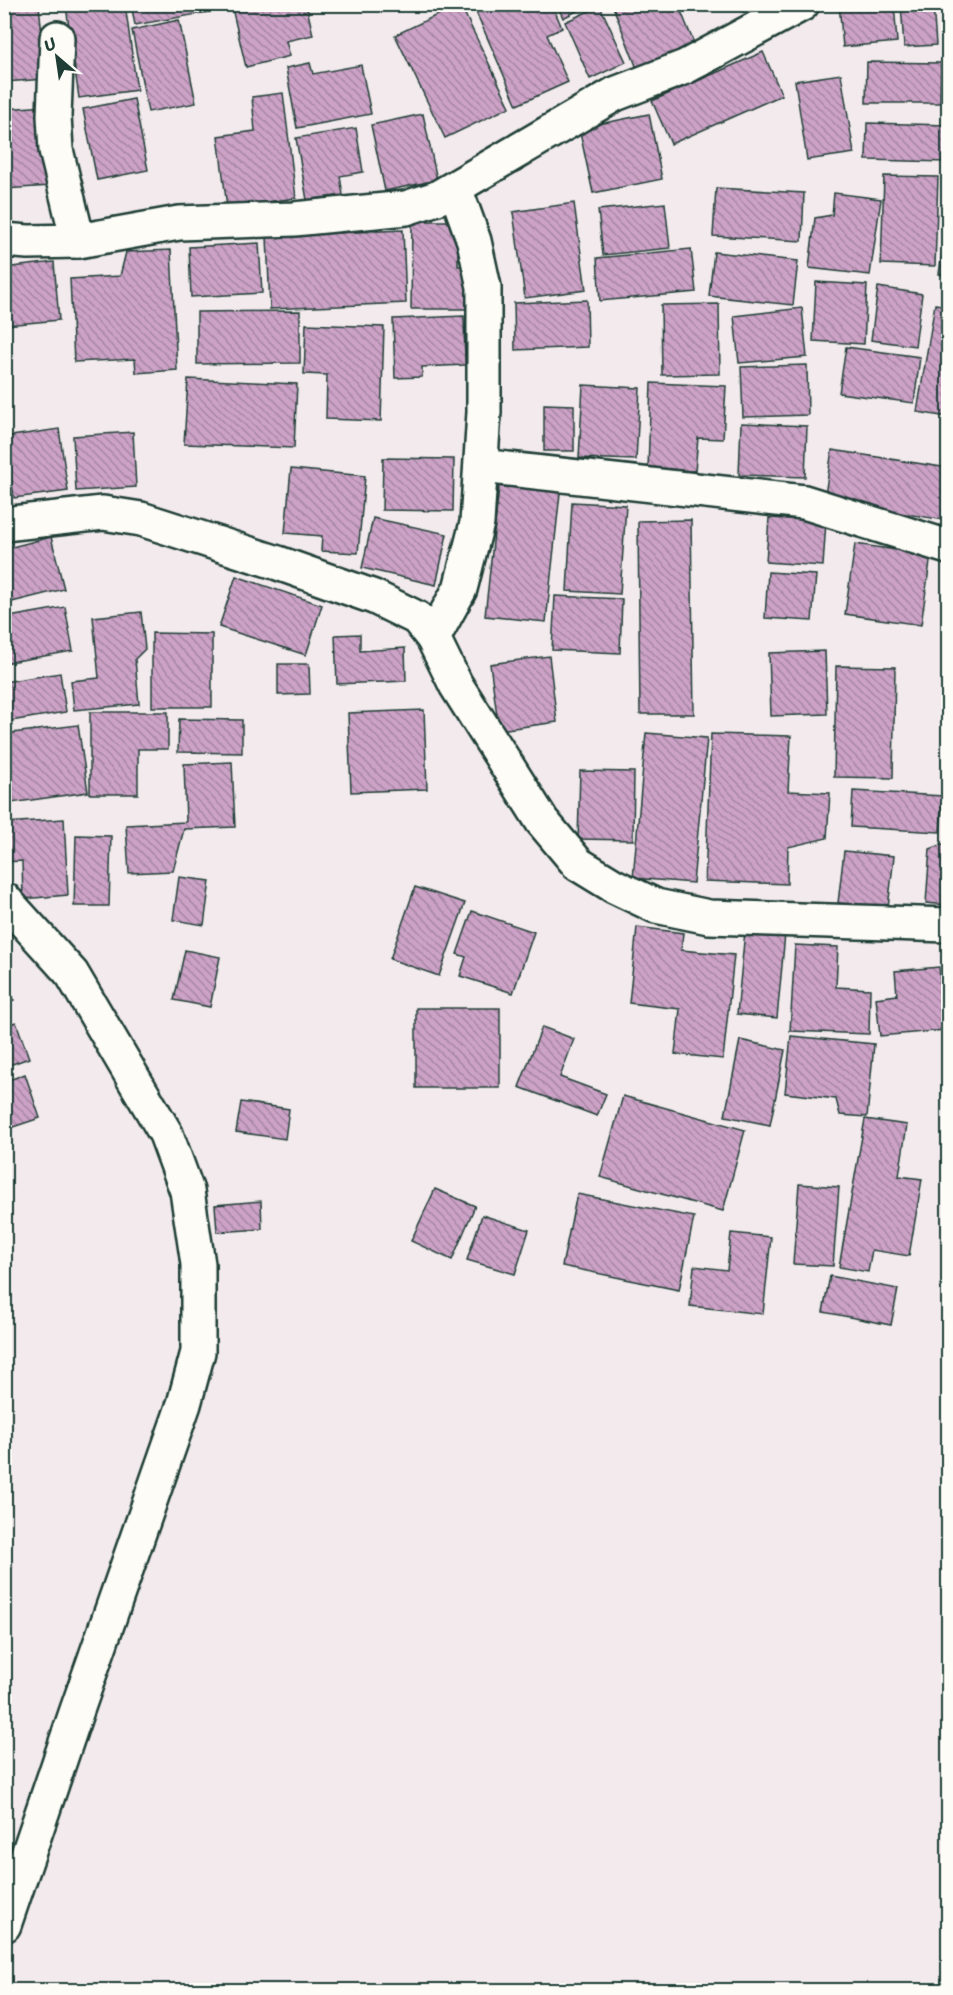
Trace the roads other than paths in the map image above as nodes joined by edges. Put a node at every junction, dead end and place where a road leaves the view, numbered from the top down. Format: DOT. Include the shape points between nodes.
graph roads {
  1 [pos="802,4"];
  2 [pos="57,38"];
  3 [pos="455,188"];
  4 [pos="4,240"];
  5 [pos="78,241"];
  6 [pos="481,466"];
  7 [pos="4,524"];
  8 [pos="948,547"];
  9 [pos="433,638"];
  10 [pos="4,899"];
  11 [pos="948,925"];
  12 [pos="4,1925"];
  1 -- 3 [label="street" via="685,67 615,94"];
  2 -- 5 [label="street" via="56,150"];
  3 -- 5 [label="street" via="406,208 294,219 179,223"];
  3 -- 6 [label="street" via="474,241 484,286"];
  4 -- 5 [label="street"];
  6 -- 8 [label="street" via="804,502"];
  6 -- 9 [label="street" via="477,523 460,589"];
  7 -- 9 [label="street" via="103,513 141,519 374,597 417,618"];
  9 -- 11 [label="street" via="456,685 542,821 578,864 614,886 656,906 709,917"];
  10 -- 12 [label="street" via="72,974 166,1134 187,1191 198,1264 198,1352 184,1404"];
}
